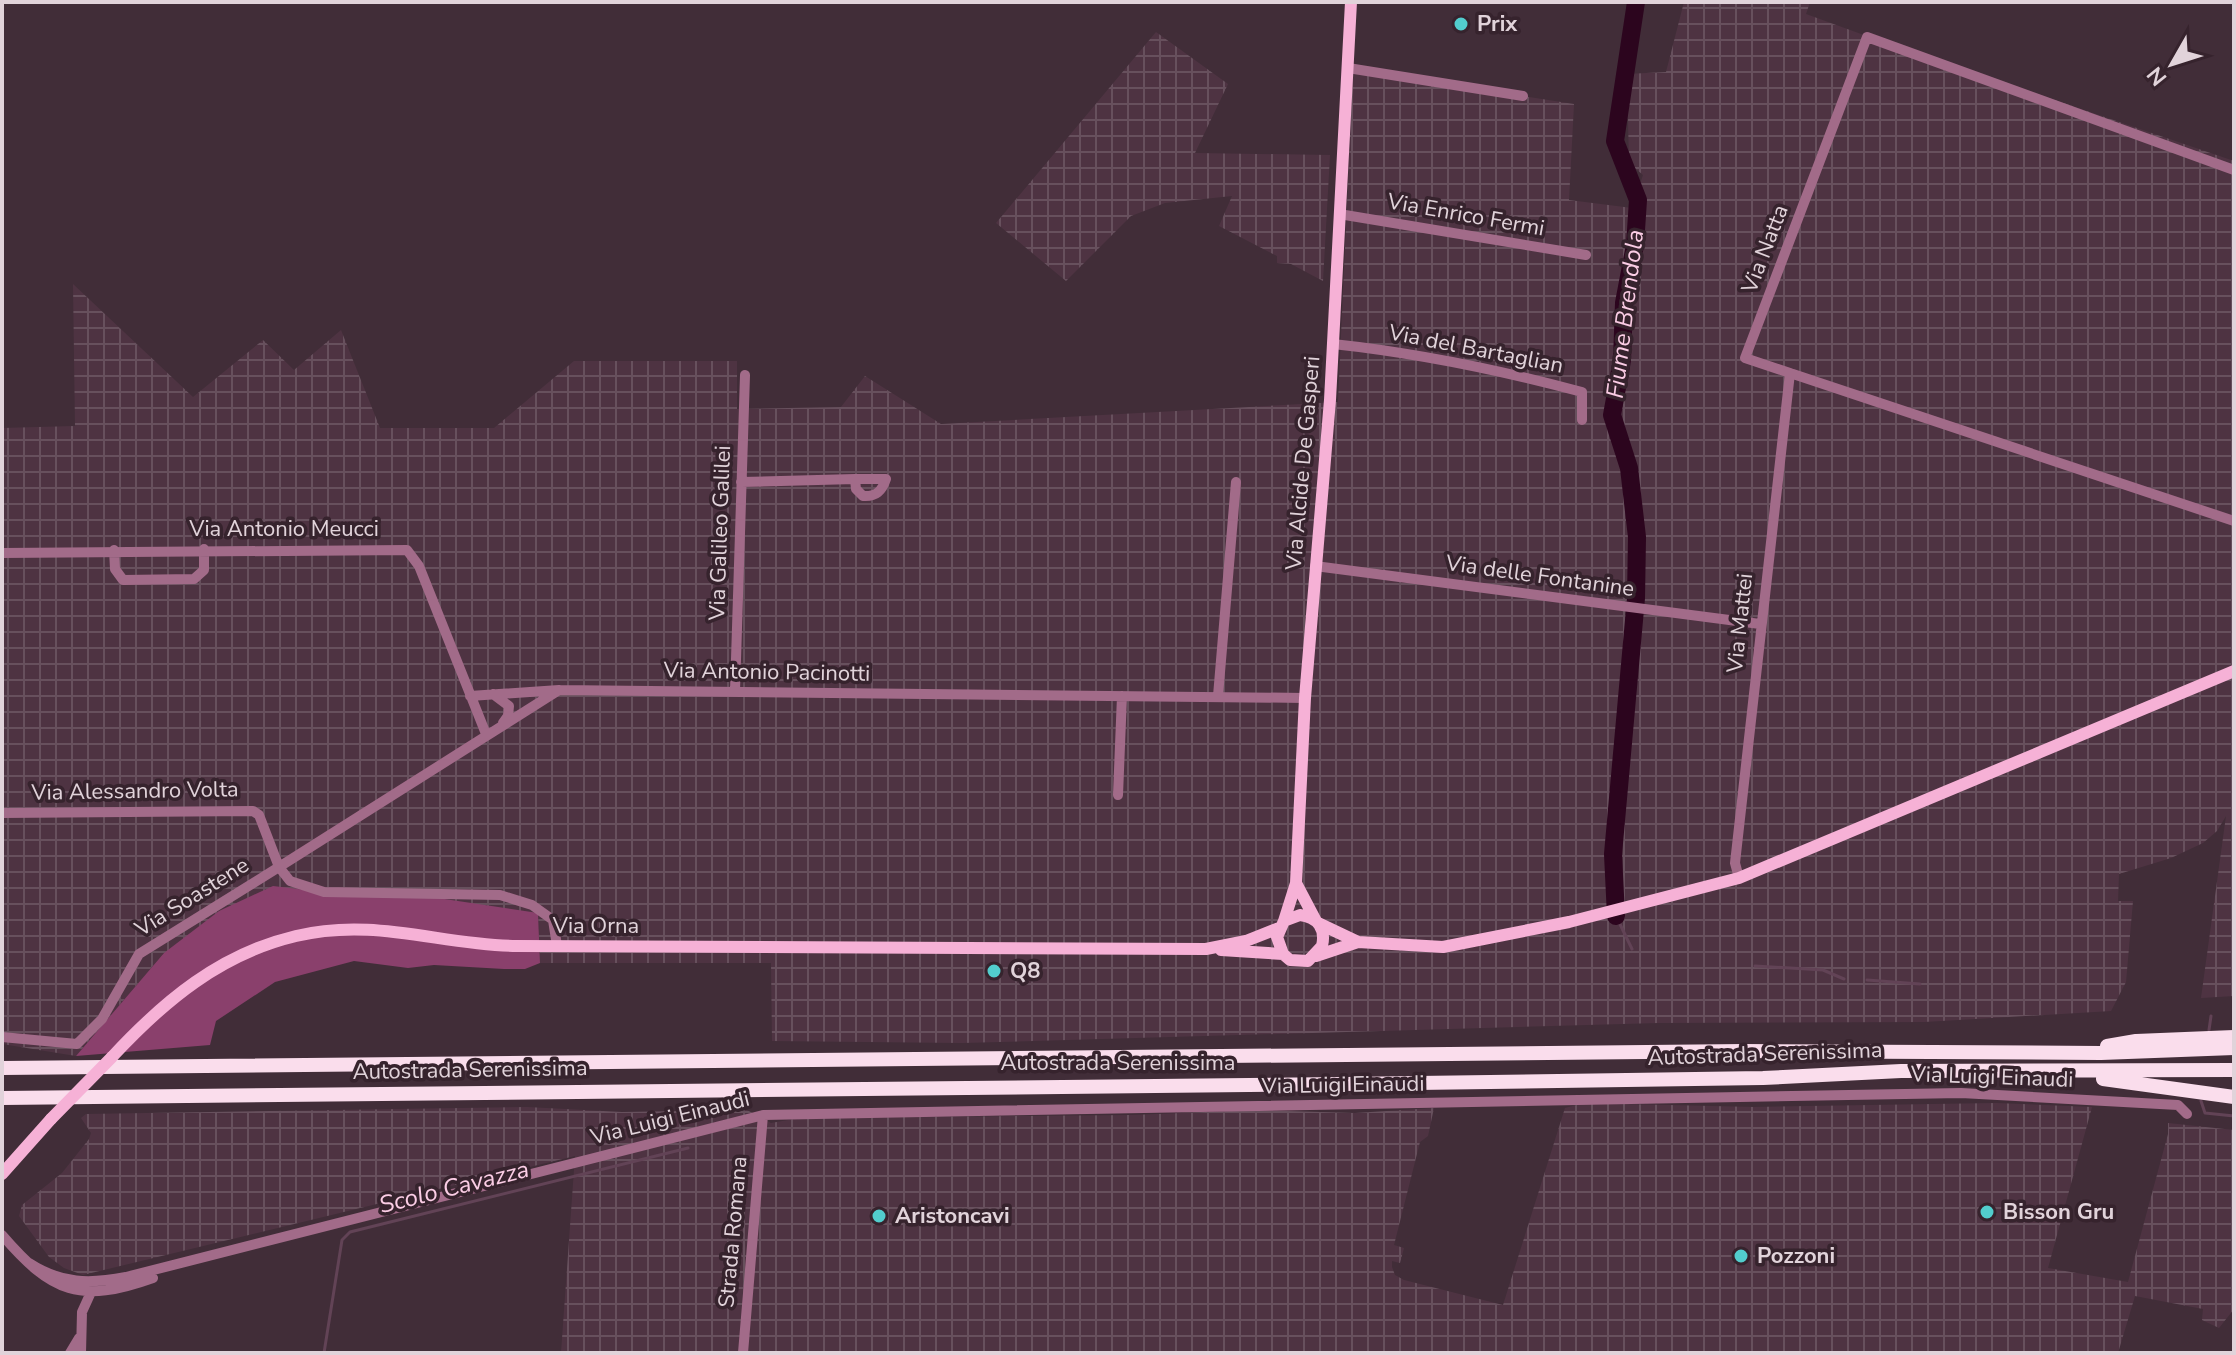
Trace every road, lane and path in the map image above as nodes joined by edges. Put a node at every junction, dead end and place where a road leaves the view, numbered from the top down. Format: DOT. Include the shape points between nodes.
graph roads {
  1 [pos="1351,2"];
  2 [pos="1348,68"];
  3 [pos="1523,96"];
  4 [pos="2234,170"];
  5 [pos="1339,214"];
  6 [pos="1586,255"];
  7 [pos="1333,344"];
  8 [pos="1790,373"];
  9 [pos="745,375"];
  10 [pos="1582,420"];
  11 [pos="855,479"];
  12 [pos="741,482"];
  13 [pos="1236,482"];
  14 [pos="2234,521"];
  15 [pos="204,549"];
  16 [pos="114,550"];
  17 [pos="2,553"];
  18 [pos="1315,566"];
  19 [pos="1760,624"];
  20 [pos="2234,671"];
  21 [pos="559,690"];
  22 [pos="735,691"];
  23 [pos="490,693"];
  24 [pos="470,696"];
  25 [pos="1122,696"];
  26 [pos="1218,696"];
  27 [pos="1305,698"];
  28 [pos="502,724"];
  29 [pos="486,734"];
  30 [pos="1118,795"];
  31 [pos="2,813"];
  32 [pos="279,867"];
  33 [pos="1739,878"];
  34 [pos="1296,883"];
  35 [pos="1317,922"];
  36 [pos="1282,924"];
  37 [pos="1358,942"];
  38 [pos="557,946"];
  39 [pos="1206,949"];
  40 [pos="1283,954"];
  41 [pos="1316,956"];
  42 [pos="2,1037"];
  43 [pos="2234,1037"];
  44 [pos="2234,1048"];
  45 [pos="2072,1052"];
  46 [pos="2,1068"];
  47 [pos="2234,1070"];
  48 [pos="2059,1072"];
  49 [pos="2234,1097"];
  50 [pos="2,1098"];
  51 [pos="2187,1114"];
  52 [pos="763,1115"];
  53 [pos="2,1174"];
  54 [pos="2,1235"];
  55 [pos="29,1263"];
  56 [pos="180,1266"];
  57 [pos="157,1271"];
  58 [pos="63,1288"];
  59 [pos="111,1291"];
  60 [pos="89,1293"];
  61 [pos="81,1319"];
  62 [pos="79,1338"];
  63 [pos="70,1353"];
  64 [pos="81,1353"];
  65 [pos="743,1353"];
  1 -- 2 [label="main road, Via Alcide De Gasperi"];
  2 -- 3 [label="street"];
  2 -- 5 [label="main road, Via Alcide De Gasperi"];
  4 -- 8 [label="street, Via Natta" via="1867,37 1745,358"];
  5 -- 6 [label="street, Via Enrico Fermi"];
  5 -- 7 [label="main road, Via Alcide De Gasperi"];
  7 -- 10 [label="street, Via del Bartaglian" via="1402,352 1582,392"];
  7 -- 18 [label="main road, Via Alcide De Gasperi"];
  8 -- 14 [label="street, Via Natta"];
  8 -- 19 [label="street, Via Mattei"];
  9 -- 12 [label="street, Via Galileo Galilei"];
  11 -- 12 [label="street"];
  12 -- 22 [label="street, Via Galileo Galilei"];
  13 -- 26 [label="street"];
  15 -- 16 [label="street, Via Antonio Meucci"];
  15 -- 16 [label="street" via="204,570 194,579 123,580 115,569"];
  15 -- 24 [label="street, Via Antonio Meucci" via="407,550 419,566"];
  16 -- 17 [label="street, Via Antonio Meucci"];
  18 -- 19 [label="street, Via delle Fontanine"];
  18 -- 27 [label="main road, Via Alcide De Gasperi"];
  19 -- 33 [label="street, Via Mattei" via="1735,863"];
  20 -- 33 [label="main road"];
  21 -- 22 [label="street, Via Antonio Pacinotti"];
  21 -- 23 [label="street, Via Antonio Pacinotti"];
  21 -- 28 [label="street"];
  22 -- 25 [label="street, Via Antonio Pacinotti"];
  23 -- 24 [label="street"];
  23 -- 28 [label="street" via="509,706"];
  24 -- 29 [label="street, Via Antonio Meucci"];
  25 -- 26 [label="street, Via Antonio Pacinotti"];
  25 -- 30 [label="street"];
  26 -- 27 [label="street, Via Antonio Pacinotti"];
  27 -- 34 [label="main road, Via Alcide De Gasperi"];
  28 -- 29 [label="street"];
  29 -- 32 [label="street"];
  31 -- 32 [label="street, Via Alessandro Volta" via="253,811"];
  32 -- 38 [label="street, Via Soastene" via="290,881 324,892 500,895 532,905 553,920"];
  32 -- 42 [label="street, Via Soastene" via="139,954 102,1019 77,1044"];
  33 -- 37 [label="main road" via="1598,915 1443,947"];
  34 -- 35 [label="main road"];
  34 -- 36 [label="main road, Via Alcide De Gasperi"];
  35 -- 36 [label="main road" via="1300,915"];
  35 -- 37 [label="main road"];
  35 -- 41 [label="main road" via="1324,940"];
  36 -- 39 [label="main road, Via Orna" via="1246,941"];
  36 -- 40 [label="main road" via="1277,937"];
  37 -- 41 [label="main road"];
  38 -- 39 [label="main road, Via Orna"];
  38 -- 53 [label="main road, Via Orna, bridge" via="358,927 253,949 209,971 159,1009"];
  39 -- 40 [label="main road"];
  40 -- 41 [label="main road" via="1299,962"];
  43 -- 45 [label="highway" via="2136,1041"];
  44 -- 45 [label="highway, Autostrada Serenissima"];
  45 -- 46 [label="highway, Autostrada Serenissima"];
  47 -- 48 [label="highway, Autostrada Serenissima"];
  48 -- 49 [label="highway"];
  48 -- 50 [label="highway, Autostrada Serenissima"];
  51 -- 52 [label="street, Via Luigi Einaudi" via="2178,1105 1961,1093"];
  52 -- 56 [label="street, Via Luigi Einaudi"];
  52 -- 65 [label="street, Strada Romana"];
  54 -- 55 [label="street, Via Luigi Einaudi"];
  55 -- 57 [label="street, Via Luigi Einaudi" via="77,1282"];
  55 -- 58 [label="street, Via Luigi Einaudi"];
  56 -- 57 [label="street, Via Luigi Einaudi"];
  56 -- 59 [label="street, Via Luigi Einaudi"];
  57 -- 60 [label="street, Via Luigi Einaudi"];
  58 -- 60 [label="street, Via Luigi Einaudi"];
  58 -- 61 [label="street, Via Luigi Einaudi"];
  59 -- 60 [label="street, Via Luigi Einaudi"];
  59 -- 61 [label="street, Via Luigi Einaudi" via="89,1305"];
  60 -- 61 [label="street"];
  61 -- 62 [label="street"];
  62 -- 63 [label="street"];
  62 -- 64 [label="street"];
}
